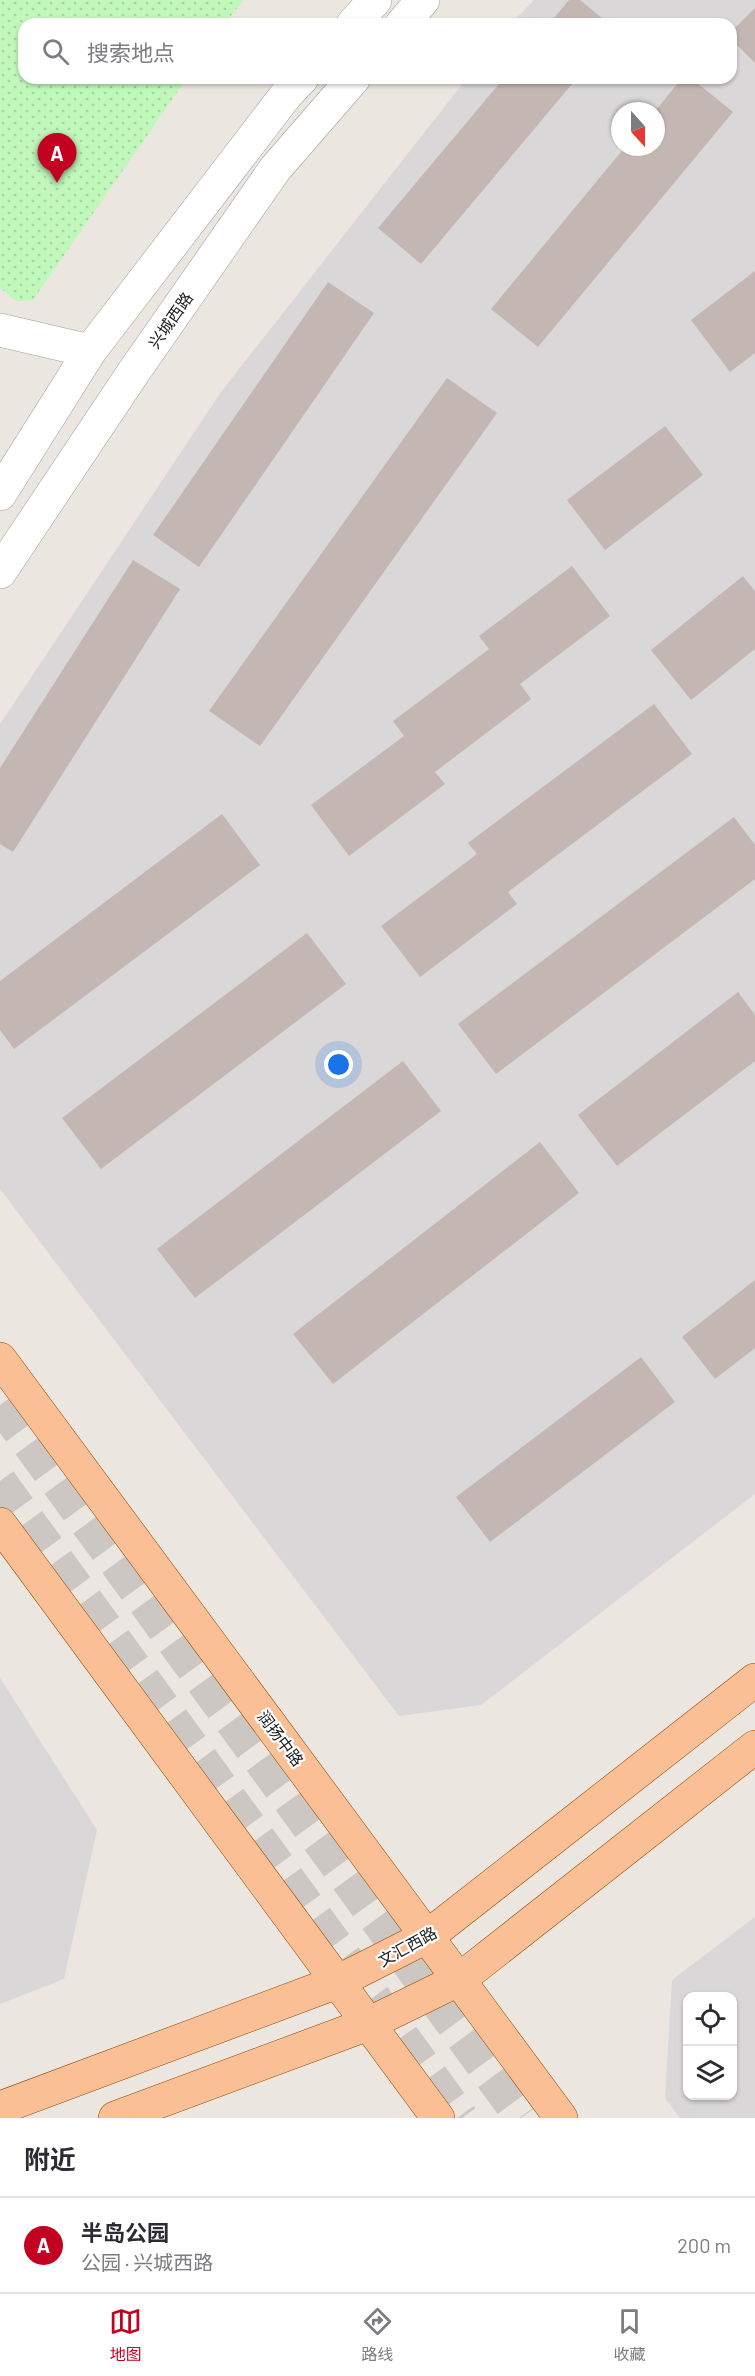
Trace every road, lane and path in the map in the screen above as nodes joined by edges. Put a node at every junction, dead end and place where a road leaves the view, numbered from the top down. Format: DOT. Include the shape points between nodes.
graph roads {
  1 [pos="375,0"];
  2 [pos="423,0"];
  3 [pos="358,18"];
  4 [pos="407,18"];
  5 [pos="297,84"];
  6 [pos="349,84"];
  7 [pos="0,330"];
  8 [pos="90,351"];
  9 [pos="0,494"];
  10 [pos="0,572"];
  11 [pos="0,1359"];
  12 [pos="0,1524"];
  13 [pos="755,1680"];
  14 [pos="755,1747"];
  15 [pos="428,1936"];
  16 [pos="460,1979"];
  17 [pos="337,1982"];
  18 [pos="368,2025"];
  19 [pos="0,2108"];
  20 [pos="115,2118"];
  21 [pos="438,2118"];
  22 [pos="561,2118"];
  1 -- 3 [label="street"];
  2 -- 4 [label="street"];
  5 -- 8 [label="street"];
  6 -- 10 [label="street, 兴城西路" via="275,169"];
  7 -- 8 [label="street"];
  8 -- 9 [label="street"];
  11 -- 15 [label="main road, 润扬中路"];
  12 -- 17 [label="main road"];
  13 -- 15 [label="main road, 文汇西路"];
  14 -- 16 [label="main road"];
  15 -- 16 [label="main road, 润扬中路"];
  15 -- 17 [label="main road, 文汇西路"];
  16 -- 18 [label="main road"];
  16 -- 22 [label="main road, 润扬中路"];
  17 -- 18 [label="main road"];
  17 -- 19 [label="main road, 文汇西路"];
  18 -- 20 [label="main road"];
  18 -- 21 [label="main road"];
}
